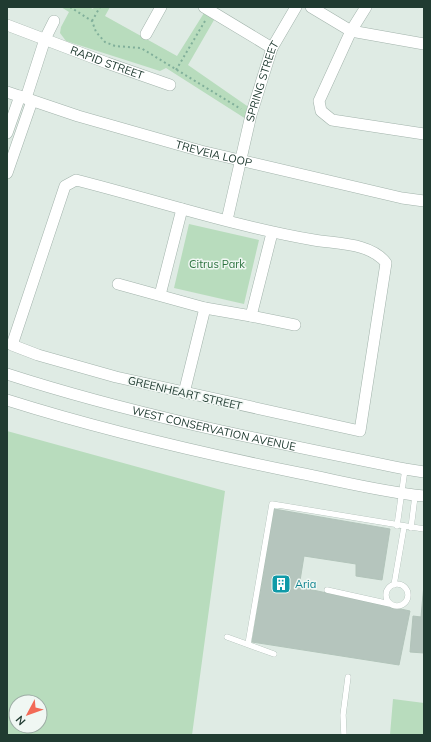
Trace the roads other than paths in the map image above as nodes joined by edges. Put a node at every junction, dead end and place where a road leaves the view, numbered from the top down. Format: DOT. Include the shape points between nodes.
graph roads {
  1 [pos="160,7"];
  2 [pos="296,7"];
  3 [pos="311,7"];
  4 [pos="366,7"];
  5 [pos="208,9"];
  6 [pos="54,21"];
  7 [pos="7,24"];
  8 [pos="351,31"];
  9 [pos="146,34"];
  10 [pos="45,39"];
  11 [pos="424,44"];
  12 [pos="272,48"];
  13 [pos="170,85"];
  14 [pos="7,92"];
  15 [pos="26,98"];
  16 [pos="7,133"];
  17 [pos="424,134"];
  18 [pos="240,162"];
  19 [pos="7,173"];
  20 [pos="424,201"];
  21 [pos="182,209"];
  22 [pos="227,220"];
  23 [pos="272,233"];
  24 [pos="118,284"];
  25 [pos="160,296"];
  26 [pos="205,308"];
  27 [pos="251,316"];
  28 [pos="295,325"];
  29 [pos="7,374"];
  30 [pos="184,393"];
  31 [pos="7,400"];
  32 [pos="404,469"];
  33 [pos="424,472"];
  34 [pos="400,493"];
  35 [pos="420,496"];
  36 [pos="397,526"];
  37 [pos="404,527"];
  38 [pos="411,528"];
  39 [pos="424,529"];
  40 [pos="394,585"];
  41 [pos="327,590"];
  42 [pos="390,604"];
  43 [pos="227,637"];
  44 [pos="248,644"];
  45 [pos="274,654"];
  46 [pos="348,677"];
  47 [pos="344,735"];
  1 -- 9 [label="street"];
  2 -- 12 [label="street, SPRING STREET"];
  3 -- 8 [label="street"];
  4 -- 8 [label="street"];
  5 -- 12 [label="street"];
  6 -- 10 [label="street"];
  7 -- 10 [label="street, RAPID STREET"];
  8 -- 11 [label="street"];
  8 -- 17 [label="street" via="319,101 321,111 332,120"];
  10 -- 13 [label="street, RAPID STREET"];
  10 -- 15 [label="street"];
  12 -- 18 [label="street, SPRING STREET" via="251,115"];
  14 -- 15 [label="street, TREVEIA LOOP"];
  15 -- 16 [label="street"];
  15 -- 18 [label="street, TREVEIA LOOP"];
  15 -- 19 [label="street"];
  18 -- 20 [label="street, TREVEIA LOOP"];
  18 -- 22 [label="street"];
  21 -- 22 [label="street, GREENHEART STREET"];
  21 -- 25 [label="street"];
  21 -- 30 [label="street, GREENHEART STREET" via="76,180 65,186 12,345 38,355"];
  22 -- 23 [label="street, GREENHEART STREET"];
  23 -- 27 [label="street"];
  23 -- 30 [label="street, GREENHEART STREET" via="366,248 380,255 386,264 360,431"];
  24 -- 25 [label="street"];
  25 -- 26 [label="street"];
  26 -- 27 [label="street"];
  26 -- 30 [label="street"];
  27 -- 28 [label="street"];
  29 -- 32 [label="street, WEST CONSERVATION AVENUE" via="166,419"];
  31 -- 34 [label="street" via="161,443"];
  32 -- 33 [label="street, WEST CONSERVATION AVENUE"];
  32 -- 34 [label="lane"];
  34 -- 35 [label="street"];
  34 -- 36 [label="lane"];
  35 -- 38 [label="lane"];
  36 -- 37 [label="lane"];
  36 -- 44 [label="lane" via="272,504"];
  37 -- 38 [label="lane"];
  37 -- 40 [label="lane"];
  38 -- 39 [label="lane"];
  40 -- 42 [label="lane" via="386,593"];
  40 -- 42 [label="lane" via="403,586 408,599 402,605"];
  41 -- 42 [label="lane"];
  43 -- 44 [label="lane"];
  44 -- 45 [label="lane"];
  46 -- 47 [label="lane" via="343,715"];
}
